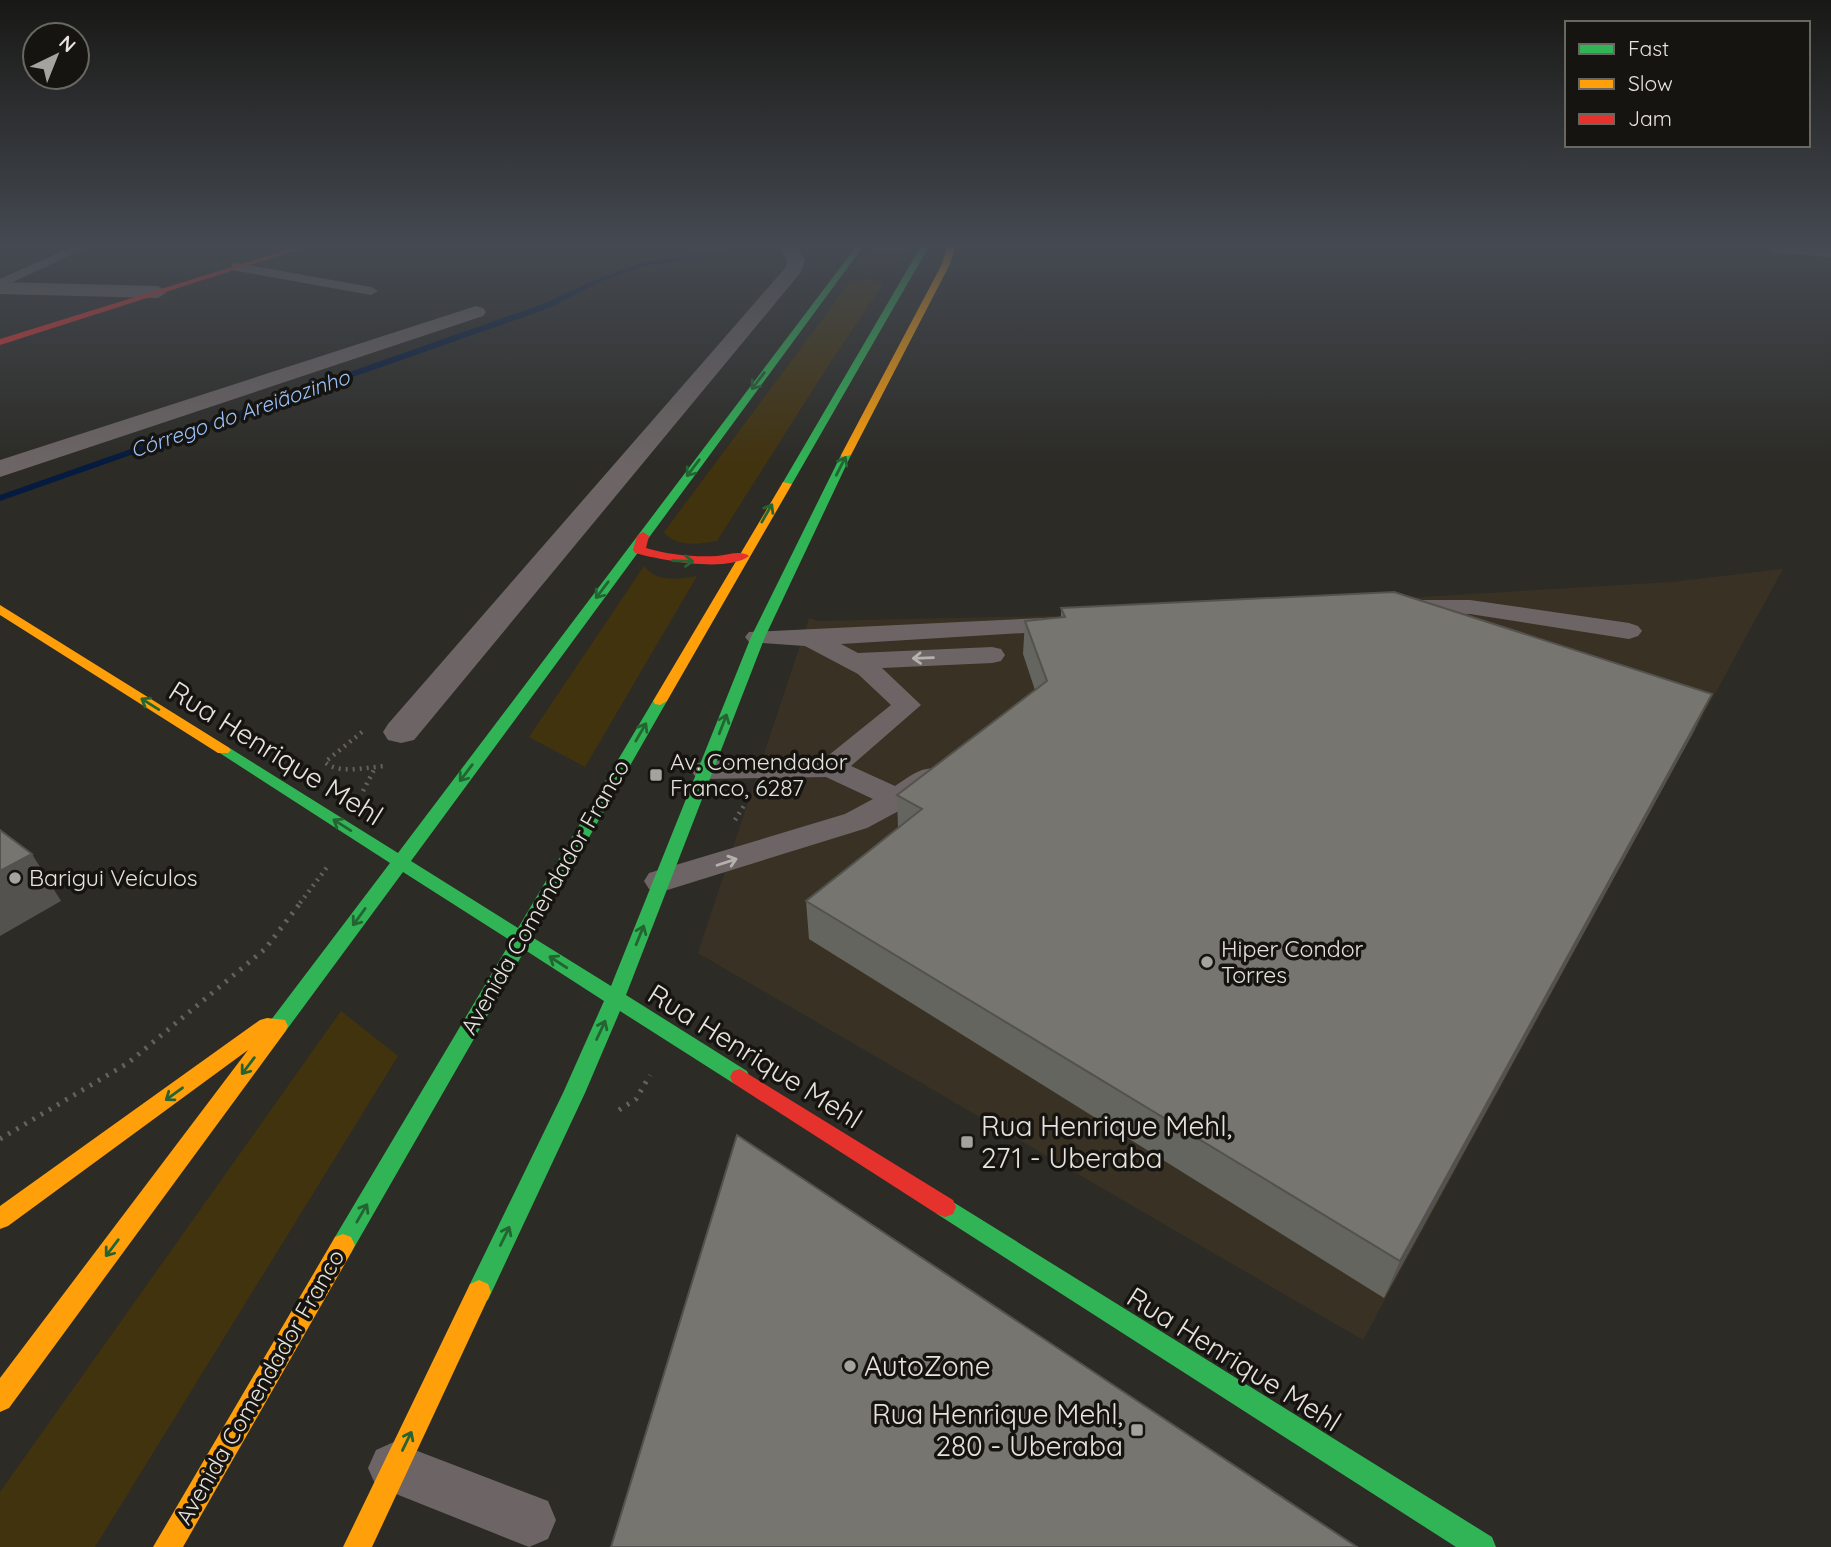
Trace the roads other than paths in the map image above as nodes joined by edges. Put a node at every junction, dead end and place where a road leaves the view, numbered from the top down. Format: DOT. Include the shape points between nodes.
graph roads {
  1 [pos="69,320"];
  2 [pos="451,320"];
  3 [pos="751,320"];
  4 [pos="804,320"];
  5 [pos="874,320"];
  6 [pos="917,320"];
  7 [pos="0,342"];
  8 [pos="0,469"];
  9 [pos="643,536"];
  10 [pos="743,556"];
  11 [pos="1373,608"];
  12 [pos="0,609"];
  13 [pos="1085,624"];
  14 [pos="1629,631"];
  15 [pos="758,637"];
  16 [pos="810,638"];
  17 [pos="992,655"];
  18 [pos="854,661"];
  19 [pos="401,732"];
  20 [pos="958,756"];
  21 [pos="831,768"];
  22 [pos="705,770"];
  23 [pos="897,799"];
  24 [pos="400,862"];
  25 [pos="661,881"];
  26 [pos="521,939"];
  27 [pos="615,999"];
  28 [pos="289,1011"];
  29 [pos="0,1219"];
  30 [pos="0,1399"];
  31 [pos="394,1468"];
  32 [pos="528,1520"];
  33 [pos="167,1547"];
  34 [pos="356,1547"];
  35 [pos="1482,1547"];
  1 -- 7 [label="main road"];
  2 -- 8 [label="street"];
  3 -- 19 [label="street"];
  4 -- 9 [label="main road, one-way"];
  10 -- 5 [label="main road, Avenida Comendador Franco, one-way"];
  15 -- 6 [label="main road, one-way"];
  9 -- 10 [label="main road, one-way" via="639,550 668,561 707,562"];
  9 -- 24 [label="main road, one-way"];
  26 -- 10 [label="main road, Avenida Comendador Franco, one-way"];
  11 -- 14 [label="lane" via="1470,607"];
  24 -- 12 [label="main road, Rua Henrique Mehl, one-way"];
  13 -- 16 [label="lane"];
  15 -- 16 [label="lane"];
  22 -- 15 [label="main road, one-way"];
  16 -- 18 [label="lane"];
  17 -- 18 [label="lane, one-way"];
  18 -- 21 [label="lane" via="907,705"];
  20 -- 23 [label="lane"];
  21 -- 22 [label="lane"];
  21 -- 23 [label="lane"];
  22 -- 25 [label="main road"];
  25 -- 23 [label="lane, one-way" via="856,821"];
  24 -- 26 [label="main road, Rua Henrique Mehl"];
  24 -- 28 [label="main road, one-way"];
  27 -- 25 [label="main road, one-way"];
  27 -- 26 [label="main road, Rua Henrique Mehl, one-way"];
  33 -- 26 [label="main road, Avenida Comendador Franco, one-way"];
  31 -- 27 [label="main road, one-way"];
  27 -- 35 [label="main road, Rua Henrique Mehl"];
  28 -- 29 [label="main road, one-way"];
  28 -- 30 [label="main road, one-way"];
  31 -- 32 [label="lane"];
  31 -- 34 [label="main road"];
}
